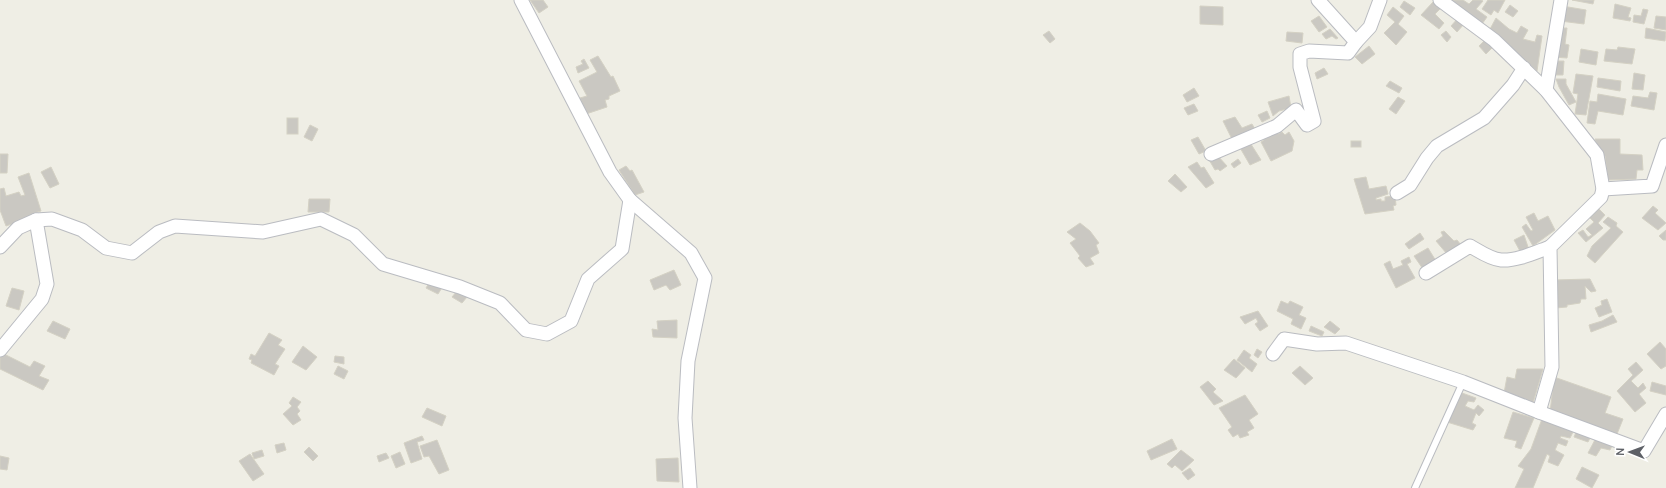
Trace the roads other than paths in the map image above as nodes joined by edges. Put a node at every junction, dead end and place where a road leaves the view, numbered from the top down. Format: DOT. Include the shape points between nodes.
graph roads {
  1 [pos="521,0"];
  2 [pos="1318,0"];
  3 [pos="1380,0"];
  4 [pos="1440,0"];
  5 [pos="1561,0"];
  6 [pos="1356,42"];
  7 [pos="1524,68"];
  8 [pos="1546,90"];
  9 [pos="1666,145"];
  10 [pos="1212,154"];
  11 [pos="1603,189"];
  12 [pos="1397,193"];
  13 [pos="630,200"];
  14 [pos="36,220"];
  15 [pos="0,246"];
  16 [pos="1550,247"];
  17 [pos="1426,273"];
  18 [pos="0,350"];
  19 [pos="1273,354"];
  20 [pos="1463,382"];
  21 [pos="1538,412"];
  22 [pos="1666,414"];
  23 [pos="690,488"];
  24 [pos="1415,488"];
  1 -- 13 [label="street" via="610,172"];
  2 -- 6 [label="street"];
  3 -- 6 [label="street" via="1370,27"];
  4 -- 7 [label="street" via="1494,40"];
  5 -- 8 [label="street"];
  6 -- 10 [label="street" via="1348,54 1309,51 1300,54 1300,67 1314,121 1307,125 1296,110 1277,126"];
  7 -- 8 [label="street"];
  7 -- 12 [label="street" via="1513,85 1484,118 1438,146 1410,184"];
  8 -- 11 [label="street" via="1597,155"];
  9 -- 11 [label="street" via="1652,186"];
  11 -- 16 [label="street" via="1601,197"];
  13 -- 14 [label="street" via="622,249 588,279 571,321 548,334 526,330 500,303 460,287 383,264 354,235 321,218 264,232 175,226 159,232 132,253 106,248 82,230 52,220"];
  13 -- 23 [label="street" via="691,253 705,278 688,361 685,418"];
  14 -- 15 [label="street" via="18,228"];
  14 -- 18 [label="street" via="47,284 42,299"];
  16 -- 17 [label="street" via="1501,260 1470,246"];
  16 -- 21 [label="street" via="1552,367"];
  19 -- 20 [label="street" via="1284,339 1317,344 1346,342"];
  20 -- 21 [label="street"];
  20 -- 24 [label="lane"];
  21 -- 22 [label="street" via="1644,451"];
}
